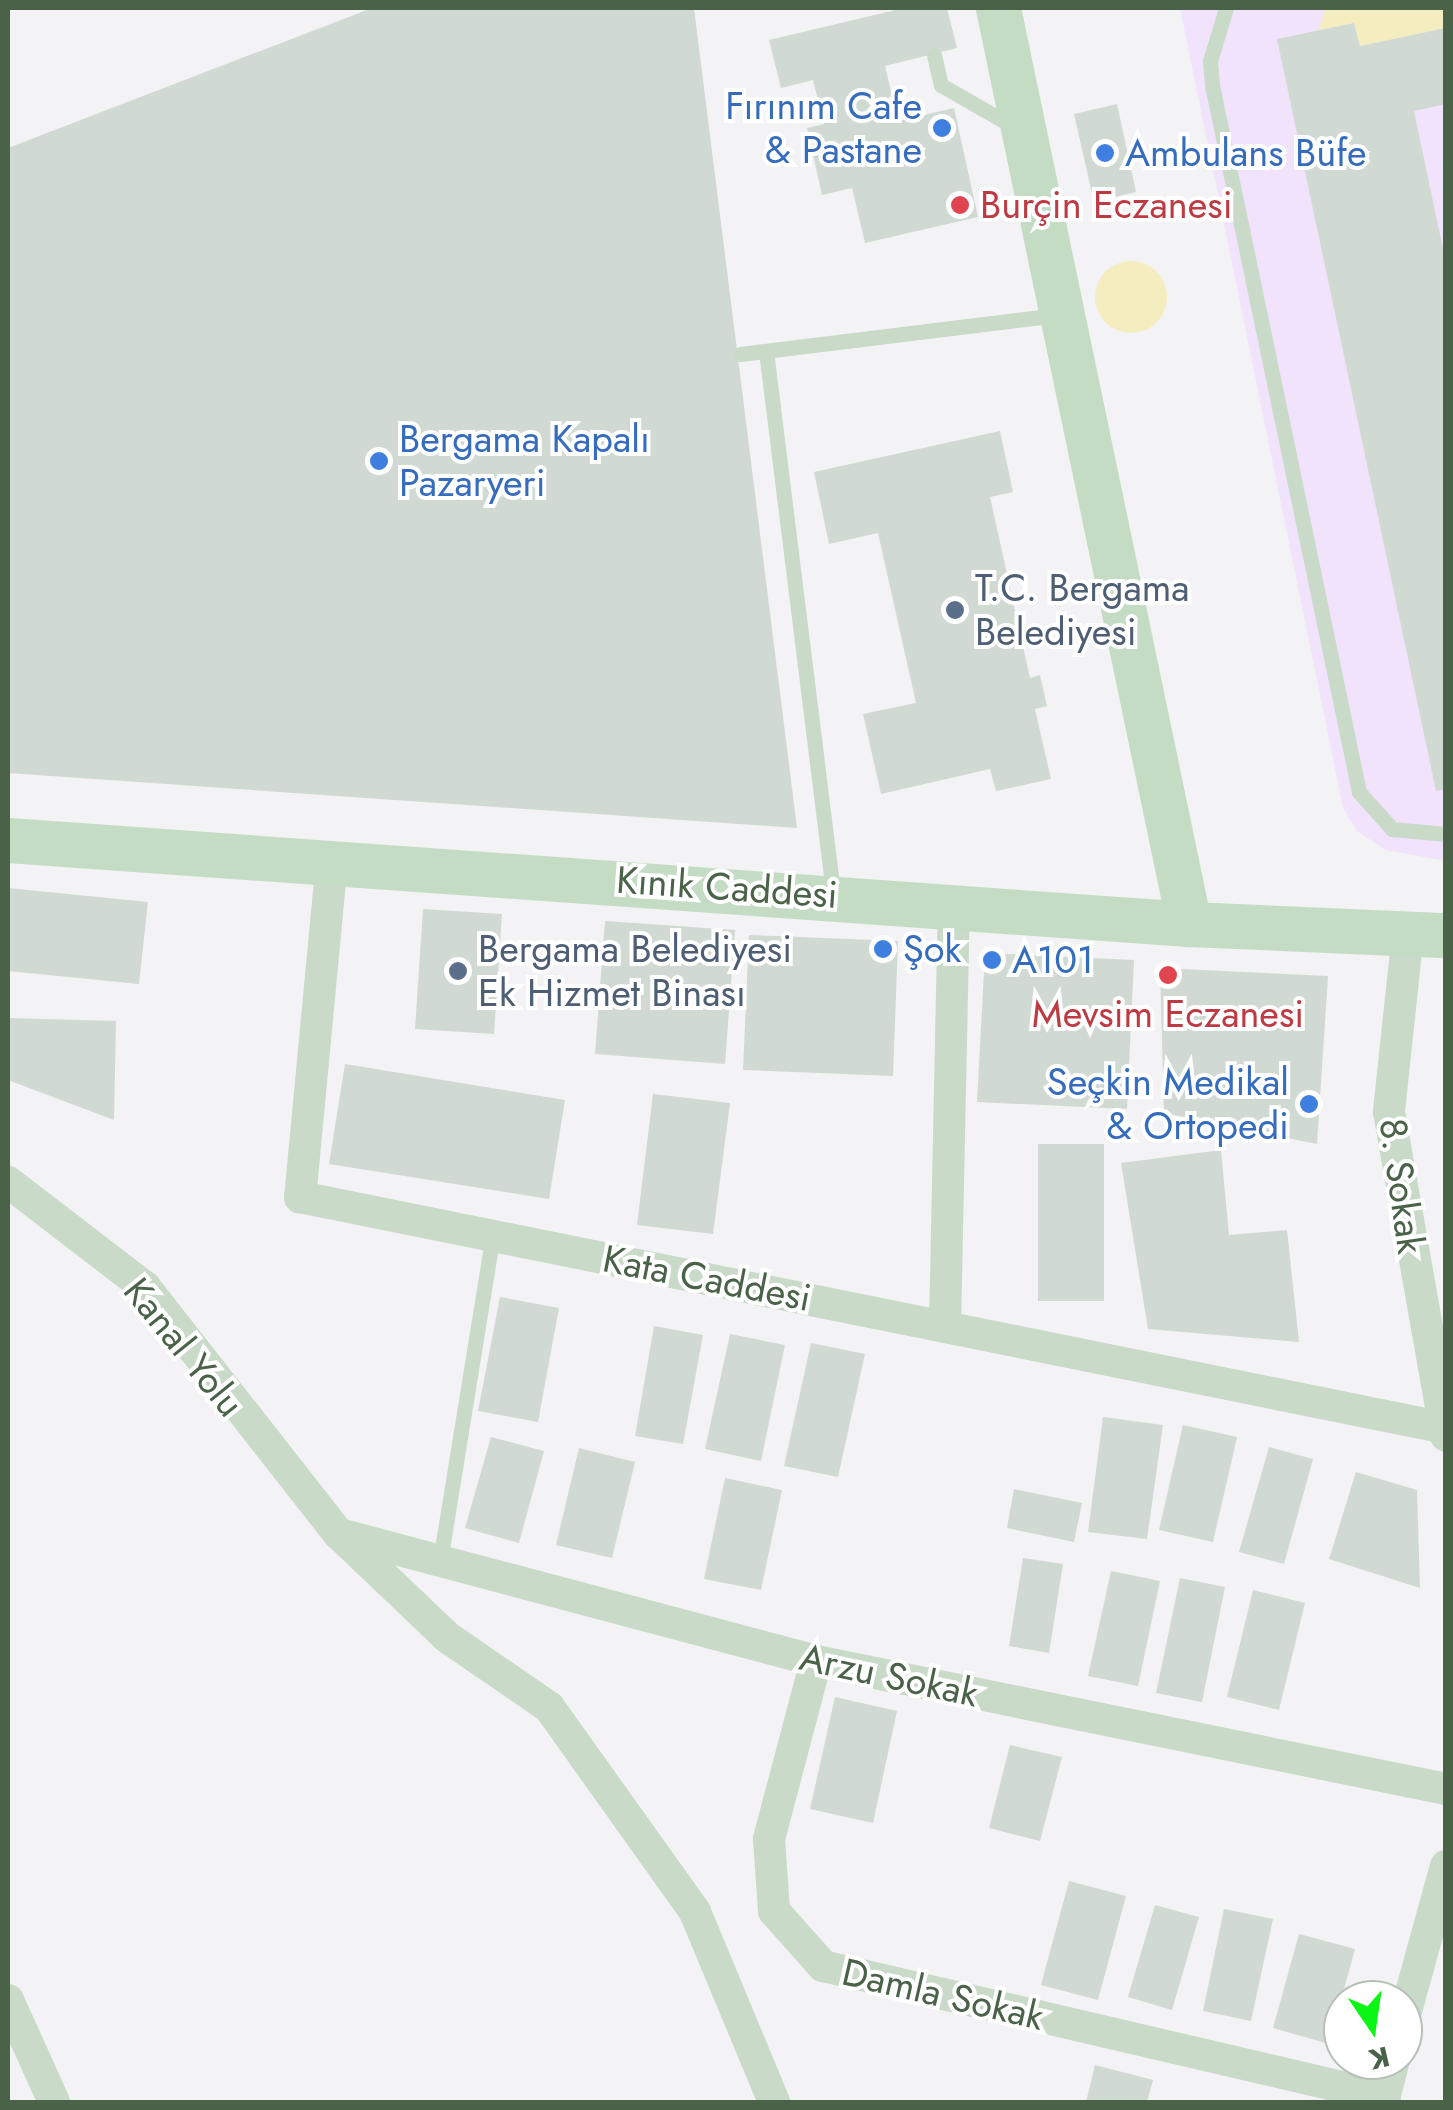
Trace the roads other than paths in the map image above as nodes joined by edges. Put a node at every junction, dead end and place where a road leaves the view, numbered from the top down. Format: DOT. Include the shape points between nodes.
graph roads {
  1 [pos="998,8"];
  2 [pos="1226,8"];
  3 [pos="934,54"];
  4 [pos="1025,133"];
  5 [pos="1062,314"];
  6 [pos="766,350"];
  7 [pos="740,354"];
  8 [pos="1446,834"];
  9 [pos="8,840"];
  10 [pos="332,860"];
  11 [pos="834,894"];
  12 [pos="954,903"];
  13 [pos="1189,924"];
  14 [pos="1427,934"];
  15 [pos="8,1182"];
  16 [pos="494,1236"];
  17 [pos="945,1326"];
  18 [pos="1445,1428"];
  19 [pos="1446,1436"];
  20 [pos="339,1534"];
  21 [pos="440,1561"];
  22 [pos="816,1661"];
  23 [pos="1446,1788"];
  24 [pos="1446,1866"];
  25 [pos="1433,1953"];
  26 [pos="1421,1980"];
  27 [pos="8,2000"];
  28 [pos="1384,2100"];
  29 [pos="54,2102"];
  30 [pos="774,2102"];
  1 -- 4 [label="main road"];
  2 -- 8 [label="lane" via="1210,62 1212,85 1359,792 1392,828"];
  3 -- 4 [label="lane" via="940,85"];
  4 -- 5 [label="main road"];
  5 -- 6 [label="lane"];
  5 -- 13 [label="main road"];
  6 -- 7 [label="lane"];
  6 -- 11 [label="lane"];
  9 -- 10 [label="main road, Kınık Caddesi"];
  10 -- 11 [label="main road, Kınık Caddesi"];
  10 -- 16 [label="street, Kata Caddesi" via="300,1197"];
  11 -- 12 [label="main road, Kınık Caddesi"];
  12 -- 13 [label="main road, Kınık Caddesi"];
  12 -- 17 [label="street"];
  13 -- 14 [label="main road, Kınık Caddesi"];
  14 -- 18 [label="street, 8. Sokak" via="1389,1112"];
  15 -- 20 [label="street, Kanal Yolu" via="145,1287"];
  16 -- 17 [label="street, Kata Caddesi"];
  16 -- 21 [label="lane"];
  17 -- 18 [label="street, Kata Caddesi"];
  18 -- 19 [label="street, 8. Sokak"];
  20 -- 21 [label="street, Arzu Sokak"];
  20 -- 30 [label="street, Kanal Yolu" via="446,1637 560,1721 695,1912"];
  21 -- 22 [label="street, Arzu Sokak"];
  22 -- 23 [label="street, Arzu Sokak"];
  22 -- 28 [label="street, Damla Sokak" via="769,1839 774,1911 823,1966"];
  24 -- 25 [label="street"];
  25 -- 26 [label="street"];
  27 -- 29 [label="street"];
}
